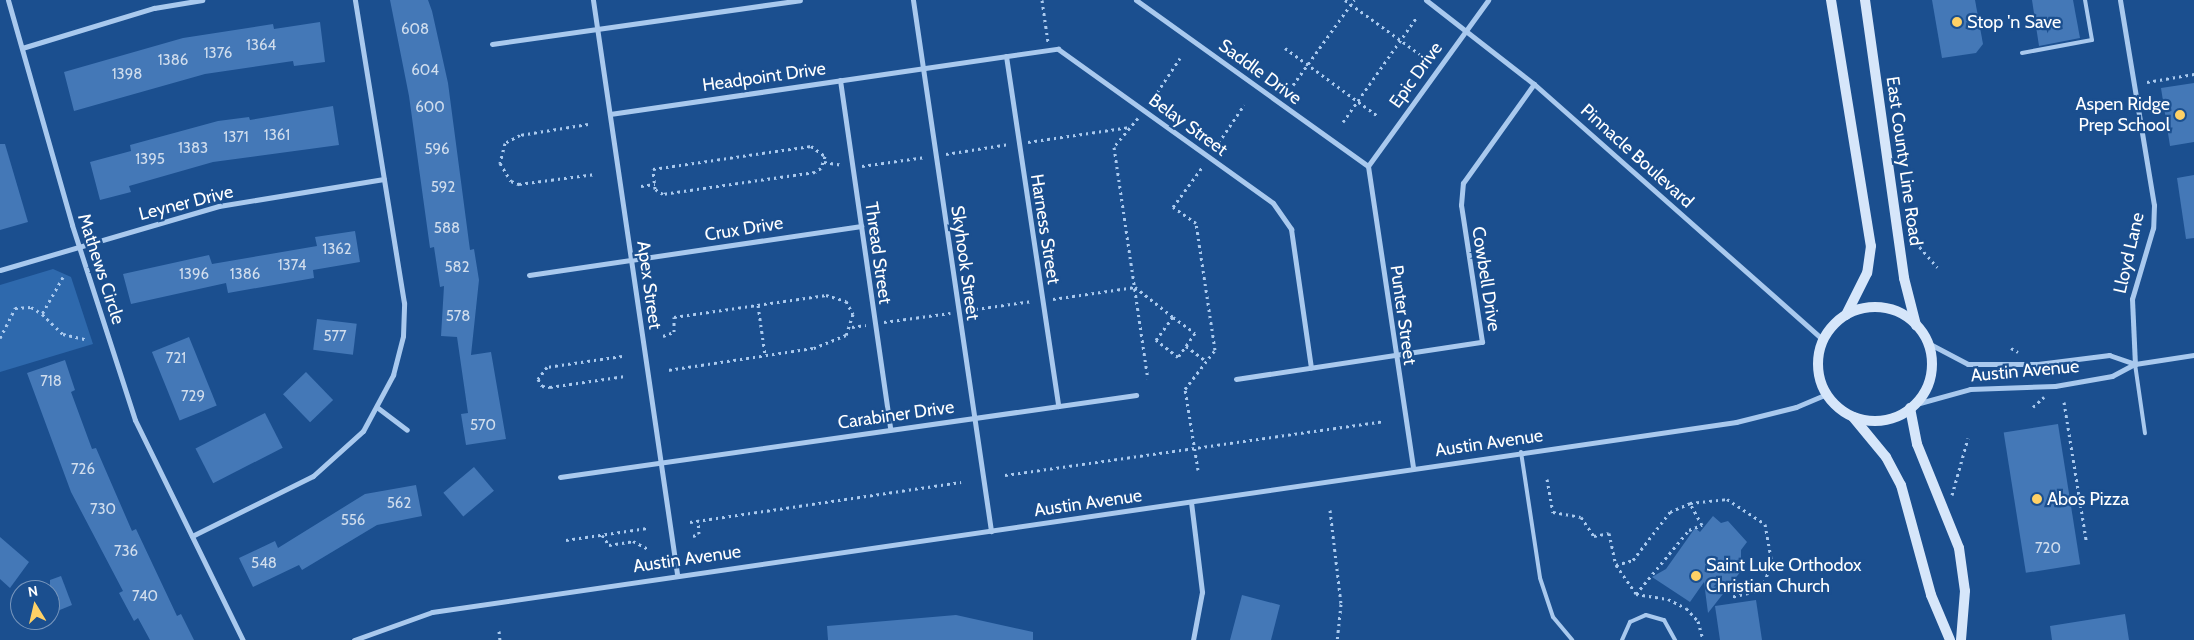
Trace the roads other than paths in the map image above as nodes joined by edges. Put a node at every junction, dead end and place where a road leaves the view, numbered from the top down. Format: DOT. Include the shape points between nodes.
graph roads {
  1 [pos="8,0"];
  2 [pos="202,0"];
  3 [pos="355,0"];
  4 [pos="593,0"];
  5 [pos="800,0"];
  6 [pos="912,0"];
  7 [pos="1136,0"];
  8 [pos="1426,0"];
  9 [pos="1488,0"];
  10 [pos="1831,0"];
  11 [pos="1865,0"];
  12 [pos="2085,0"];
  13 [pos="2120,0"];
  14 [pos="598,29"];
  15 [pos="1466,30"];
  16 [pos="492,44"];
  17 [pos="22,48"];
  18 [pos="2022,53"];
  19 [pos="1006,56"];
  20 [pos="922,68"];
  21 [pos="840,80"];
  22 [pos="1534,84"];
  23 [pos="610,114"];
  24 [pos="1368,166"];
  25 [pos="384,179"];
  26 [pos="861,226"];
  27 [pos="79,246"];
  28 [pos="631,260"];
  29 [pos="0,270"];
  30 [pos="530,275"];
  31 [pos="1846,315"];
  32 [pos="1916,325"];
  33 [pos="1823,340"];
  34 [pos="1928,343"];
  35 [pos="1395,355"];
  36 [pos="2194,355"];
  37 [pos="2135,364"];
  38 [pos="1311,368"];
  39 [pos="1236,379"];
  40 [pos="1827,394"];
  41 [pos="1136,395"];
  42 [pos="1058,406"];
  43 [pos="1913,406"];
  44 [pos="378,408"];
  45 [pos="1852,416"];
  46 [pos="974,418"];
  47 [pos="890,429"];
  48 [pos="407,430"];
  49 [pos="2145,433"];
  50 [pos="1522,452"];
  51 [pos="661,463"];
  52 [pos="1413,468"];
  53 [pos="560,477"];
  54 [pos="1191,502"];
  55 [pos="990,531"];
  56 [pos="192,536"];
  57 [pos="677,574"];
  58 [pos="243,640"];
  59 [pos="354,640"];
  60 [pos="1194,640"];
  61 [pos="1572,640"];
  62 [pos="1622,640"];
  63 [pos="1676,640"];
  64 [pos="1950,640"];
  65 [pos="1961,640"];
  1 -- 17 [label="street, Mathews Circle"];
  2 -- 17 [label="street" via="154,8"];
  3 -- 25 [label="street"];
  4 -- 14 [label="street, Apex Street"];
  5 -- 14 [label="street"];
  6 -- 20 [label="street, Skyhook Street"];
  7 -- 24 [label="street, Saddle Drive"];
  8 -- 15 [label="street, Pinnacle Boulevard"];
  9 -- 15 [label="street, Epic Drive"];
  10 -- 31 [label="main road" via="1871,246 1867,273"];
  11 -- 32 [label="main road, East County Line Road" via="1897,226"];
  12 -- 18 [label="lane" via="2092,40"];
  13 -- 37 [label="street, Lloyd Lane" via="2154,206 2132,298"];
  14 -- 16 [label="street"];
  14 -- 23 [label="street, Apex Street"];
  15 -- 22 [label="street, Pinnacle Boulevard"];
  15 -- 24 [label="street, Epic Drive"];
  17 -- 27 [label="street, Mathews Circle"];
  19 -- 20 [label="street, Belay Street"];
  19 -- 38 [label="street, Belay Street" via="1058,49 1272,203 1291,229"];
  19 -- 42 [label="street, Harness Street"];
  20 -- 21 [label="street, Headpoint Drive"];
  20 -- 46 [label="street, Skyhook Street"];
  21 -- 23 [label="street, Headpoint Drive"];
  21 -- 26 [label="street, Thread Street"];
  22 -- 33 [label="street, Pinnacle Boulevard"];
  22 -- 35 [label="street, Cowbell Drive" via="1463,183 1460,205 1482,342"];
  23 -- 28 [label="street, Apex Street"];
  24 -- 35 [label="street, Punter Street"];
  25 -- 27 [label="street, Leyner Drive" via="219,206"];
  25 -- 44 [label="street" via="404,304 403,336"];
  26 -- 28 [label="street, Crux Drive"];
  26 -- 47 [label="street, Thread Street"];
  27 -- 29 [label="street, Leyner Drive"];
  27 -- 56 [label="street, Mathews Circle" via="135,420"];
  28 -- 30 [label="street, Crux Drive"];
  28 -- 51 [label="street, Apex Street"];
  31 -- 32 [label="main road" via="1877,307 1899,312"];
  31 -- 33 [label="main road"];
  32 -- 34 [label="main road"];
  33 -- 40 [label="main road" via="1819,368"];
  34 -- 37 [label="street, Austin Avenue" via="1968,364 2038,364 2109,355"];
  34 -- 43 [label="main road" via="1931,376"];
  35 -- 38 [label="street, Cowbell Drive"];
  35 -- 52 [label="street, Punter Street"];
  36 -- 37 [label="street, Austin Avenue"];
  37 -- 43 [label="street, Austin Avenue" via="2112,376 2055,386 1970,388"];
  37 -- 49 [label="lane"];
  38 -- 39 [label="street, Cowbell Drive"];
  40 -- 45 [label="main road"];
  40 -- 50 [label="street, Austin Avenue" via="1796,407 1736,422"];
  41 -- 42 [label="street, Carabiner Drive"];
  42 -- 46 [label="street, Carabiner Drive"];
  43 -- 45 [label="main road" via="1886,420"];
  43 -- 65 [label="main road" via="1917,444 1959,548 1965,591"];
  44 -- 48 [label="street"];
  44 -- 56 [label="street" via="363,431 313,476"];
  45 -- 64 [label="main road" via="1886,457 1901,486 1931,595"];
  46 -- 47 [label="street, Carabiner Drive"];
  46 -- 55 [label="street, Skyhook Street"];
  47 -- 51 [label="street, Carabiner Drive"];
  50 -- 52 [label="street, Austin Avenue"];
  50 -- 61 [label="lane" via="1540,578 1553,616"];
  51 -- 53 [label="street, Carabiner Drive"];
  51 -- 57 [label="street, Apex Street"];
  52 -- 54 [label="street, Austin Avenue"];
  54 -- 55 [label="street, Austin Avenue"];
  54 -- 60 [label="street" via="1202,592"];
  55 -- 57 [label="street, Austin Avenue"];
  56 -- 58 [label="street, Mathews Circle"];
  57 -- 59 [label="street, Austin Avenue" via="432,612"];
  62 -- 63 [label="lane" via="1630,622 1646,615 1664,620"];
}
